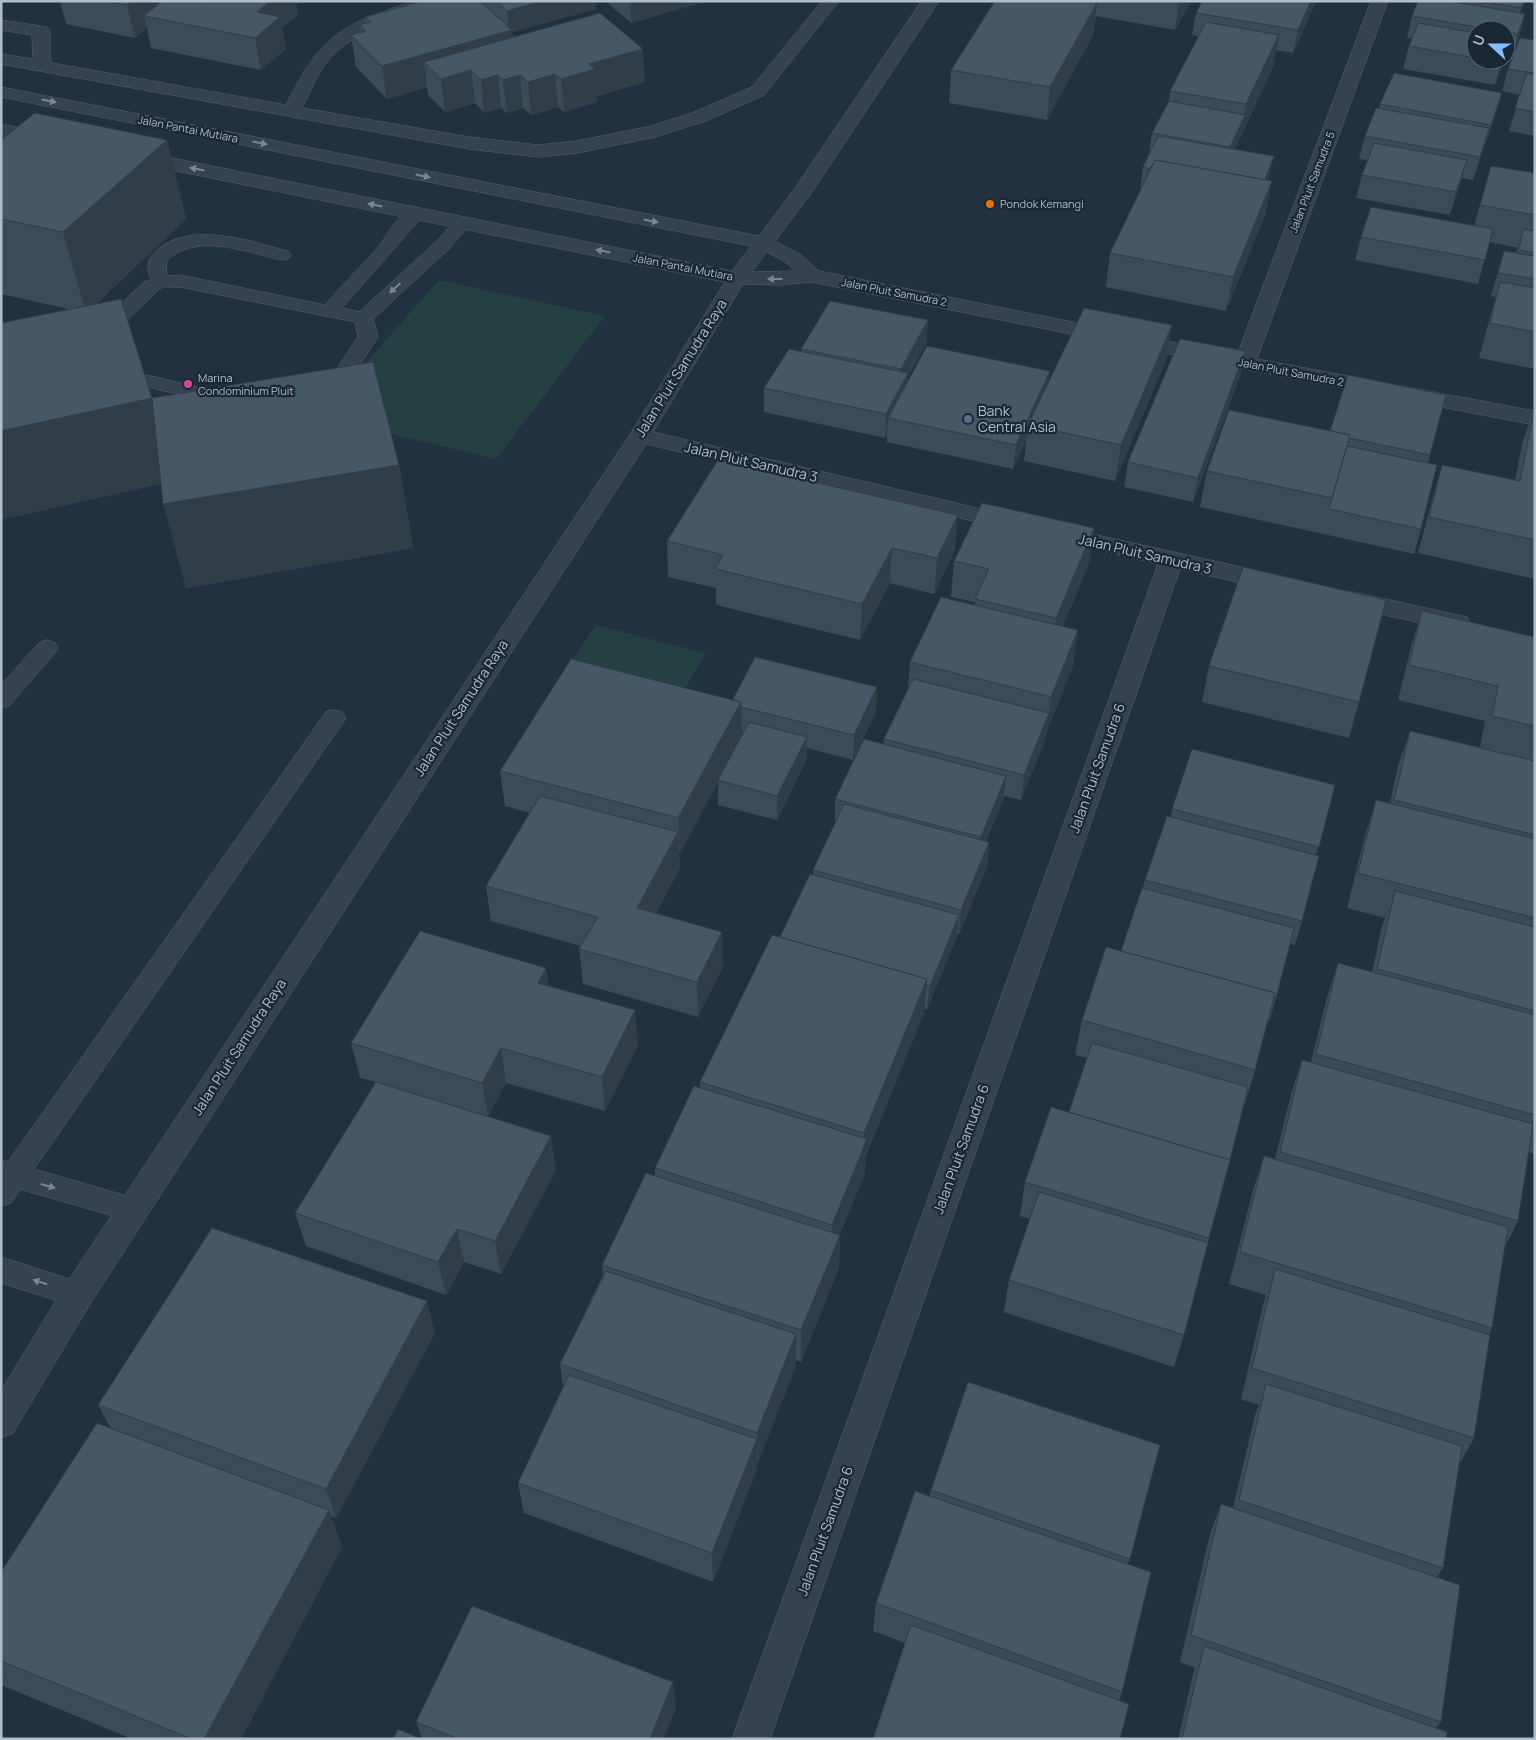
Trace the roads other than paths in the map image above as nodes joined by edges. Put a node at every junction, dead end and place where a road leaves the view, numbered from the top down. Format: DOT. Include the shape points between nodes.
graph roads {
  1 [pos="435,1"];
  2 [pos="831,1"];
  3 [pos="930,1"];
  4 [pos="1380,1"];
  5 [pos="1,25"];
  6 [pos="1,58"];
  7 [pos="45,67"];
  8 [pos="10,94"];
  9 [pos="1,109"];
  10 [pos="291,112"];
  11 [pos="1,130"];
  12 [pos="68,143"];
  13 [pos="116,153"];
  14 [pos="343,179"];
  15 [pos="415,214"];
  16 [pos="462,223"];
  17 [pos="764,243"];
  18 [pos="282,255"];
  19 [pos="812,276"];
  20 [pos="737,278"];
  21 [pos="162,282"];
  22 [pos="329,311"];
  23 [pos="363,318"];
  24 [pos="1245,363"];
  25 [pos="1535,418"];
  26 [pos="640,436"];
  27 [pos="1171,560"];
  28 [pos="1295,587"];
  29 [pos="1324,594"];
  30 [pos="1477,627"];
  31 [pos="47,648"];
  32 [pos="1,700"];
  33 [pos="334,718"];
  34 [pos="5,1180"];
  35 [pos="134,1210"];
  36 [pos="1,1270"];
  37 [pos="78,1294"];
  38 [pos="1,1422"];
  39 [pos="751,1739"];
  1 -- 10 [label="street" via="366,23 338,42 319,61"];
  2 -- 10 [label="street" via="758,91 737,102 655,131 577,147 538,151 469,143"];
  3 -- 17 [label="street, Jalan Pluit Samudra Raya" via="800,196"];
  4 -- 24 [label="street, Jalan Pluit Samudra 5"];
  5 -- 7 [label="street" via="41,30 41,58"];
  6 -- 7 [label="street"];
  7 -- 10 [label="street"];
  8 -- 9 [label="street, Jalan Pantai Mutiara"];
  8 -- 14 [label="street, Jalan Pantai Mutiara, one-way"];
  11 -- 12 [label="street"];
  14 -- 13 [label="street, Jalan Pantai Mutiara, one-way"];
  15 -- 14 [label="street, Jalan Pantai Mutiara, one-way"];
  14 -- 17 [label="street, Jalan Pantai Mutiara, one-way"];
  15 -- 16 [label="street, Jalan Pantai Mutiara"];
  15 -- 22 [label="lane"];
  20 -- 16 [label="street, Jalan Pantai Mutiara, one-way"];
  16 -- 23 [label="lane, one-way" via="444,245"];
  17 -- 19 [label="street, Jalan Pantai Mutiara" via="794,259"];
  17 -- 20 [label="street, Jalan Pluit Samudra Raya"];
  18 -- 21 [label="lane" via="224,242 196,240 180,243 157,260 155,270"];
  19 -- 20 [label="street, Jalan Pantai Mutiara, one-way"];
  19 -- 24 [label="street, Jalan Pluit Samudra 2"];
  20 -- 26 [label="street, Jalan Pluit Samudra Raya"];
  21 -- 22 [label="lane" via="201,284"];
  21 -- 23 [label="lane" via="151,286 96,344 95,360 104,371 277,411 303,412 317,404 368,337"];
  22 -- 23 [label="lane"];
  24 -- 25 [label="street, Jalan Pluit Samudra 2"];
  26 -- 27 [label="street, Jalan Pluit Samudra 3"];
  26 -- 35 [label="street, Jalan Pluit Samudra Raya"];
  27 -- 28 [label="street, Jalan Pluit Samudra 3"];
  27 -- 39 [label="street, Jalan Pluit Samudra 6"];
  29 -- 30 [label="street"];
  31 -- 32 [label="lane"];
  33 -- 34 [label="lane"];
  34 -- 35 [label="lane, one-way"];
  35 -- 37 [label="street, Jalan Pluit Samudra Raya"];
  37 -- 36 [label="lane, one-way"];
  37 -- 38 [label="street, Jalan Pluit Samudra Raya"];
}
